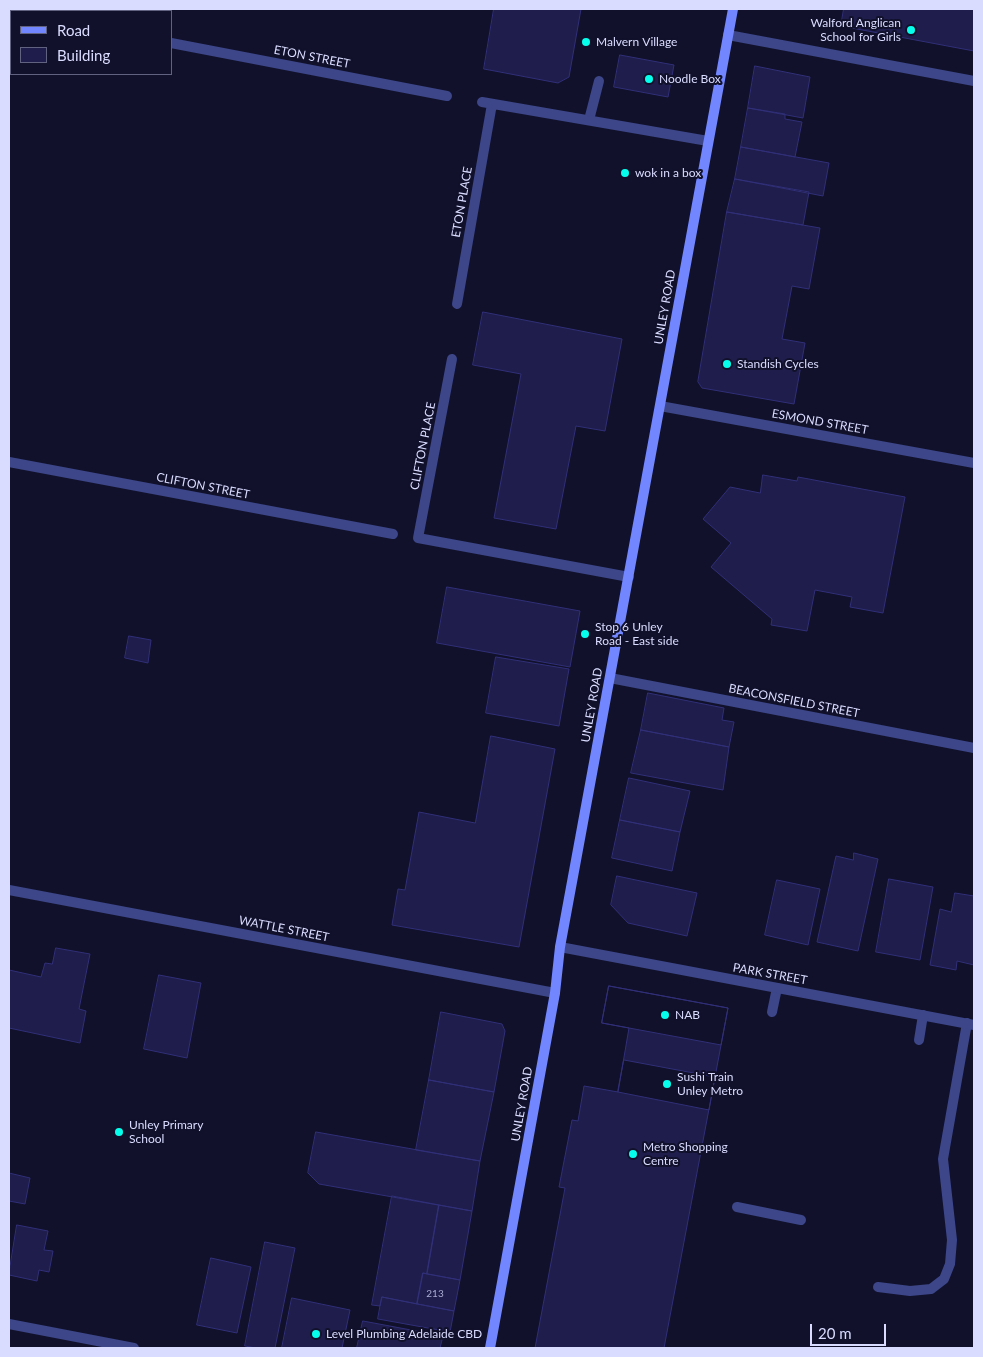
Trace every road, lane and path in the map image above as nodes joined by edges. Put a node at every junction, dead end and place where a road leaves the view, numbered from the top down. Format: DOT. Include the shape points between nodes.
graph roads {
  1 [pos="733,9"];
  2 [pos="728,35"];
  3 [pos="172,42"];
  4 [pos="599,80"];
  5 [pos="974,81"];
  6 [pos="447,96"];
  7 [pos="590,120"];
  8 [pos="708,141"];
  9 [pos="457,304"];
  10 [pos="452,359"];
  11 [pos="660,406"];
  12 [pos="9,462"];
  13 [pos="974,463"];
  14 [pos="392,534"];
  15 [pos="629,577"];
  16 [pos="610,678"];
  17 [pos="974,748"];
  18 [pos="9,890"];
  19 [pos="560,947"];
  20 [pos="777,988"];
  21 [pos="555,993"];
  22 [pos="772,1012"];
  23 [pos="923,1015"];
  24 [pos="971,1024"];
  25 [pos="919,1040"];
  26 [pos="737,1207"];
  27 [pos="801,1220"];
  28 [pos="878,1287"];
  29 [pos="9,1324"];
  30 [pos="134,1348"];
  31 [pos="490,1348"];
  1 -- 2 [label="main road, UNLEY ROAD"];
  2 -- 5 [label="street"];
  2 -- 8 [label="main road, UNLEY ROAD"];
  3 -- 6 [label="street, ETON STREET"];
  4 -- 7 [label="street"];
  7 -- 8 [label="street"];
  7 -- 9 [label="street, ETON PLACE" via="487,103"];
  8 -- 11 [label="main road, UNLEY ROAD"];
  10 -- 15 [label="street, CLIFTON PLACE" via="418,538"];
  11 -- 13 [label="street, ESMOND STREET"];
  11 -- 15 [label="main road, UNLEY ROAD"];
  12 -- 14 [label="street, CLIFTON STREET"];
  15 -- 16 [label="main road, UNLEY ROAD"];
  16 -- 17 [label="street, BEACONSFIELD STREET"];
  16 -- 19 [label="main road, UNLEY ROAD"];
  18 -- 21 [label="street, WATTLE STREET"];
  19 -- 20 [label="street, PARK STREET"];
  19 -- 21 [label="main road, UNLEY ROAD"];
  20 -- 22 [label="street"];
  20 -- 23 [label="street, PARK STREET"];
  21 -- 31 [label="main road, UNLEY ROAD"];
  23 -- 24 [label="street, PARK STREET"];
  23 -- 25 [label="street"];
  24 -- 28 [label="street" via="943,1159 952,1240 950,1264 944,1280 931,1289 910,1291"];
  26 -- 27 [label="street"];
  29 -- 30 [label="street"];
}
